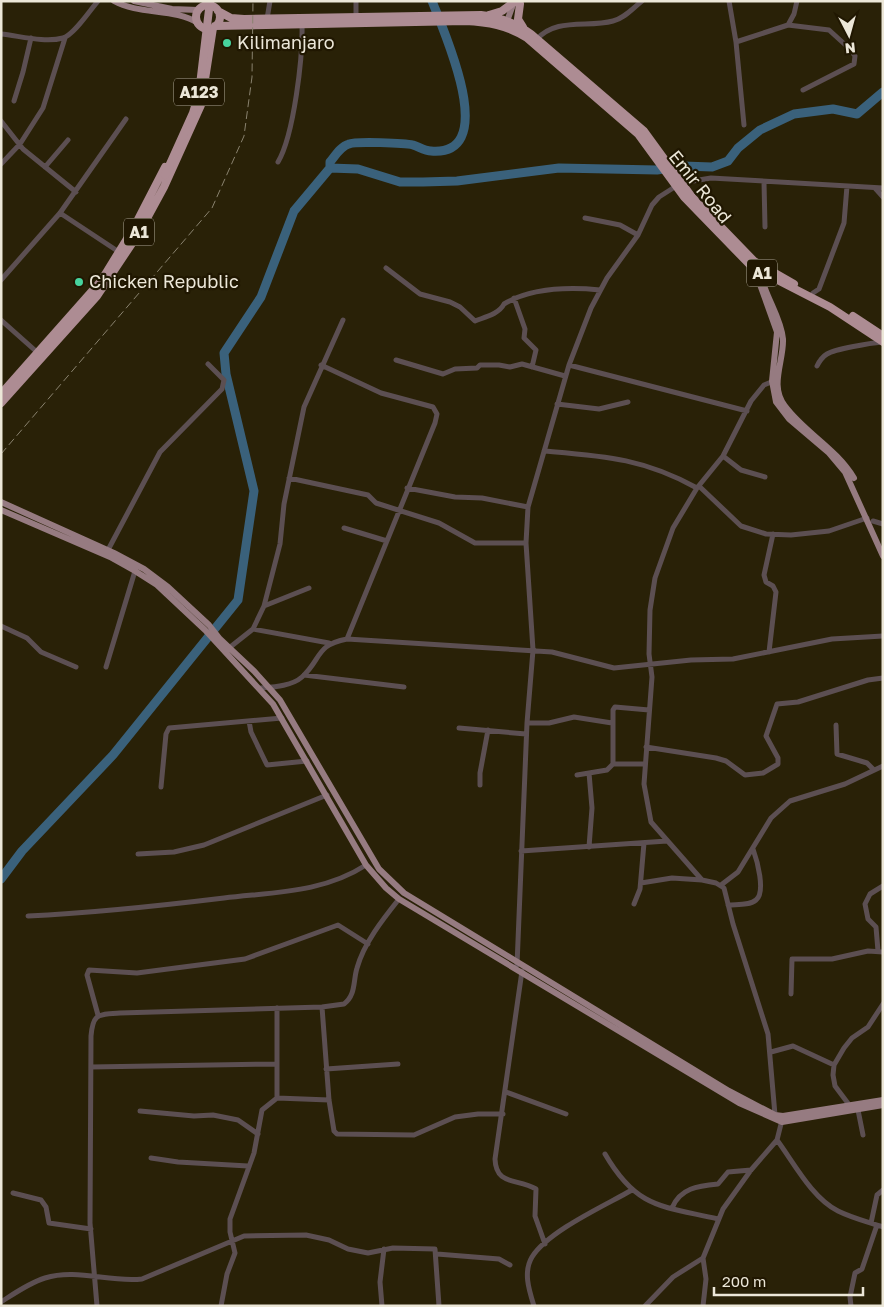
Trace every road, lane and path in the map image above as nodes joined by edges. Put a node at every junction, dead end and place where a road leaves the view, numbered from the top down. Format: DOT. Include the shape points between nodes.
graph roads {
  1 [pos="98,1"];
  2 [pos="114,1"];
  3 [pos="134,1"];
  4 [pos="270,1"];
  5 [pos="356,1"];
  6 [pos="642,1"];
  7 [pos="729,1"];
  8 [pos="797,1"];
  9 [pos="517,2"];
  10 [pos="204,4"];
  11 [pos="216,7"];
  12 [pos="486,16"];
  13 [pos="356,17"];
  14 [pos="465,18"];
  15 [pos="267,19"];
  16 [pos="433,19"];
  17 [pos="302,24"];
  18 [pos="508,24"];
  19 [pos="200,25"];
  20 [pos="788,25"];
  21 [pos="214,27"];
  22 [pos="526,30"];
  23 [pos="1,34"];
  24 [pos="31,38"];
  25 [pos="64,38"];
  26 [pos="535,41"];
  27 [pos="736,42"];
  28 [pos="803,90"];
  29 [pos="14,100"];
  30 [pos="126,119"];
  31 [pos="1,121"];
  32 [pos="744,125"];
  33 [pos="68,140"];
  34 [pos="20,144"];
  35 [pos="278,162"];
  36 [pos="1,164"];
  37 [pos="46,167"];
  38 [pos="764,182"];
  39 [pos="678,184"];
  40 [pos="847,186"];
  41 [pos="875,188"];
  42 [pos="883,188"];
  43 [pos="76,192"];
  44 [pos="883,197"];
  45 [pos="60,213"];
  46 [pos="585,218"];
  47 [pos="765,227"];
  48 [pos="136,231"];
  49 [pos="638,234"];
  50 [pos="119,252"];
  51 [pos="753,264"];
  52 [pos="386,268"];
  53 [pos="761,269"];
  54 [pos="1,280"];
  55 [pos="600,290"];
  56 [pos="813,294"];
  57 [pos="514,298"];
  58 [pos="1,320"];
  59 [pos="343,320"];
  60 [pos="883,336"];
  61 [pos="883,342"];
  62 [pos="38,353"];
  63 [pos="396,360"];
  64 [pos="208,364"];
  65 [pos="321,364"];
  66 [pos="569,365"];
  67 [pos="817,366"];
  68 [pos="532,367"];
  69 [pos="565,376"];
  70 [pos="775,380"];
  71 [pos="1,394"];
  72 [pos="628,402"];
  73 [pos="1,403"];
  74 [pos="557,404"];
  75 [pos="747,411"];
  76 [pos="544,451"];
  77 [pos="723,456"];
  78 [pos="765,477"];
  79 [pos="289,478"];
  80 [pos="698,487"];
  81 [pos="407,488"];
  82 [pos="1,502"];
  83 [pos="528,507"];
  84 [pos="1,510"];
  85 [pos="399,511"];
  86 [pos="870,520"];
  87 [pos="883,524"];
  88 [pos="344,528"];
  89 [pos="773,534"];
  90 [pos="387,541"];
  91 [pos="526,543"];
  92 [pos="883,546"];
  93 [pos="108,550"];
  94 [pos="883,556"];
  95 [pos="135,571"];
  96 [pos="310,588"];
  97 [pos="264,606"];
  98 [pos="1,626"];
  99 [pos="207,627"];
  100 [pos="253,629"];
  101 [pos="883,636"];
  102 [pos="347,639"];
  103 [pos="218,641"];
  104 [pos="329,644"];
  105 [pos="230,648"];
  106 [pos="532,650"];
  107 [pos="769,652"];
  108 [pos="650,665"];
  109 [pos="106,667"];
  110 [pos="76,668"];
  111 [pos="304,676"];
  112 [pos="883,678"];
  113 [pos="404,687"];
  114 [pos="261,688"];
  115 [pos="270,688"];
  116 [pos="650,710"];
  117 [pos="282,718"];
  118 [pos="249,721"];
  119 [pos="527,723"];
  120 [pos="612,723"];
  121 [pos="836,725"];
  122 [pos="459,728"];
  123 [pos="488,730"];
  124 [pos="526,734"];
  125 [pos="646,747"];
  126 [pos="308,761"];
  127 [pos="613,764"];
  128 [pos="645,764"];
  129 [pos="883,766"];
  130 [pos="874,770"];
  131 [pos="590,773"];
  132 [pos="577,775"];
  133 [pos="480,785"];
  134 [pos="161,787"];
  135 [pos="327,795"];
  136 [pos="667,841"];
  137 [pos="644,843"];
  138 [pos="589,847"];
  139 [pos="753,849"];
  140 [pos="522,851"];
  141 [pos="138,854"];
  142 [pos="366,865"];
  143 [pos="702,880"];
  144 [pos="641,883"];
  145 [pos="721,886"];
  146 [pos="883,886"];
  147 [pos="399,899"];
  148 [pos="634,904"];
  149 [pos="728,905"];
  150 [pos="28,916"];
  151 [pos="368,944"];
  152 [pos="881,951"];
  153 [pos="518,967"];
  154 [pos="791,994"];
  155 [pos="883,1004"];
  156 [pos="322,1007"];
  157 [pos="277,1008"];
  158 [pos="98,1015"];
  159 [pos="771,1052"];
  160 [pos="276,1064"];
  161 [pos="398,1064"];
  162 [pos="834,1065"];
  163 [pos="91,1067"];
  164 [pos="326,1069"];
  165 [pos="697,1074"];
  166 [pos="506,1092"];
  167 [pos="277,1098"];
  168 [pos="329,1100"];
  169 [pos="883,1100"];
  170 [pos="883,1105"];
  171 [pos="850,1106"];
  172 [pos="858,1110"];
  173 [pos="140,1111"];
  174 [pos="503,1114"];
  175 [pos="566,1114"];
  176 [pos="775,1115"];
  177 [pos="782,1119"];
  178 [pos="258,1134"];
  179 [pos="863,1135"];
  180 [pos="777,1140"];
  181 [pos="605,1154"];
  182 [pos="151,1158"];
  183 [pos="248,1166"];
  184 [pos="751,1170"];
  185 [pos="632,1190"];
  186 [pos="883,1190"];
  187 [pos="14,1193"];
  188 [pos="672,1208"];
  189 [pos="718,1219"];
  190 [pos="874,1224"];
  191 [pos="883,1227"];
  192 [pos="91,1229"];
  193 [pos="233,1240"];
  194 [pos="545,1244"];
  195 [pos="384,1249"];
  196 [pos="437,1254"];
  197 [pos="704,1258"];
  198 [pos="510,1265"];
  199 [pos="96,1277"];
  200 [pos="1,1302"];
  201 [pos="97,1306"];
  202 [pos="221,1306"];
  203 [pos="382,1306"];
  204 [pos="439,1306"];
  205 [pos="534,1306"];
  206 [pos="645,1306"];
  207 [pos="703,1306"];
  208 [pos="852,1306"];
  1 -- 25 [label="street"];
  2 -- 19 [label="main road" via="129,8 186,18"];
  3 -- 10 [label="main road" via="172,8"];
  4 -- 15 [label="street"];
  5 -- 13 [label="street"];
  6 -- 26 [label="street" via="613,21 553,27"];
  7 -- 27 [label="street"];
  8 -- 20 [label="street"];
  9 -- 12 [label="highway"];
  9 -- 18 [label="main road"];
  9 -- 22 [label="highway" via="518,19"];
  10 -- 11 [label="highway, A1"];
  10 -- 19 [label="highway, A1" via="196,15"];
  10 -- 48 [label="highway, A123, bridge" via="194,102 164,175"];
  11 -- 15 [label="highway, A1" via="231,18"];
  11 -- 21 [label="highway, A1" via="220,19"];
  12 -- 14 [label="highway, A1"];
  12 -- 18 [label="highway, A1"];
  13 -- 15 [label="highway, A1"];
  13 -- 16 [label="highway, A1"];
  14 -- 16 [label="highway, A1"];
  14 -- 18 [label="highway, A1"];
  16 -- 17 [label="highway, A1"];
  17 -- 21 [label="highway, A1"];
  17 -- 35 [label="street" via="297,90 285,150"];
  18 -- 22 [label="highway, Emir Road / A1"];
  18 -- 26 [label="highway, Emir Road / A1"];
  19 -- 21 [label="highway, A1"];
  19 -- 48 [label="highway, A1" via="203,38 196,100"];
  20 -- 27 [label="street"];
  20 -- 28 [label="street" via="833,32 855,56 854,64"];
  21 -- 48 [label="highway, A1" via="201,105 164,187"];
  22 -- 26 [label="highway, Emir Road / A1"];
  23 -- 24 [label="street"];
  24 -- 25 [label="street"];
  24 -- 29 [label="street"];
  25 -- 34 [label="street" via="43,108"];
  26 -- 39 [label="highway, Emir Road / A1" via="644,131"];
  27 -- 32 [label="street"];
  30 -- 43 [label="street"];
  31 -- 34 [label="street"];
  33 -- 37 [label="street"];
  34 -- 36 [label="street"];
  34 -- 37 [label="street"];
  37 -- 43 [label="street"];
  38 -- 39 [label="street" via="702,178"];
  38 -- 40 [label="street"];
  38 -- 47 [label="street"];
  39 -- 49 [label="street" via="652,205"];
  39 -- 51 [label="highway, Emir Road / A1" via="695,209"];
  40 -- 41 [label="street"];
  40 -- 56 [label="street" via="844,223 819,289"];
  41 -- 42 [label="street"];
  41 -- 44 [label="street"];
  43 -- 45 [label="street"];
  45 -- 50 [label="street"];
  45 -- 54 [label="street"];
  46 -- 49 [label="street" via="620,225"];
  48 -- 50 [label="highway, A1"];
  48 -- 73 [label="highway, A1" via="97,296"];
  49 -- 55 [label="street"];
  50 -- 62 [label="highway, A1" via="95,288"];
  51 -- 53 [label="highway, Emir Road / A1"];
  51 -- 70 [label="main road" via="777,332"];
  52 -- 57 [label="street" via="420,294 450,302 475,321 501,310"];
  53 -- 56 [label="highway, Emir Road / A1"];
  53 -- 61 [label="highway, Emir Road / A1" via="830,307"];
  53 -- 70 [label="main road" via="782,330 782,352"];
  55 -- 57 [label="street" via="574,288"];
  55 -- 66 [label="street"];
  56 -- 60 [label="highway, Emir Road / A1"];
  57 -- 68 [label="street" via="525,329 524,338 536,350"];
  58 -- 62 [label="street"];
  59 -- 65 [label="street"];
  61 -- 67 [label="street" via="833,351"];
  62 -- 71 [label="highway, A1"];
  63 -- 68 [label="street" via="443,374 480,365 510,367 522,364"];
  64 -- 93 [label="street" via="224,380 222,389 160,452"];
  65 -- 79 [label="street" via="304,407"];
  65 -- 81 [label="street" via="381,393 436,410 435,423"];
  66 -- 69 [label="street"];
  66 -- 75 [label="street"];
  68 -- 69 [label="street"];
  69 -- 74 [label="street"];
  70 -- 75 [label="street" via="759,391"];
  70 -- 86 [label="main road" via="780,408 837,461"];
  72 -- 74 [label="street" via="599,409"];
  74 -- 76 [label="street"];
  75 -- 77 [label="street"];
  76 -- 80 [label="street" via="635,461"];
  76 -- 83 [label="street"];
  77 -- 78 [label="street" via="745,472"];
  77 -- 80 [label="street"];
  79 -- 85 [label="street" via="368,495 376,503"];
  79 -- 97 [label="street" via="280,544"];
  80 -- 89 [label="street" via="741,526"];
  80 -- 108 [label="street" via="673,528 655,578 650,610"];
  81 -- 83 [label="street"];
  81 -- 85 [label="street"];
  82 -- 93 [label="main road"];
  83 -- 91 [label="street"];
  84 -- 95 [label="main road"];
  85 -- 90 [label="street"];
  85 -- 91 [label="street" via="439,523 475,543"];
  86 -- 87 [label="street"];
  86 -- 89 [label="street" via="829,531"];
  86 -- 92 [label="main road"];
  86 -- 94 [label="main road"];
  88 -- 90 [label="street"];
  89 -- 107 [label="street" via="764,575 776,592"];
  90 -- 102 [label="street"];
  91 -- 106 [label="street"];
  93 -- 99 [label="main road" via="156,577"];
  95 -- 99 [label="main road"];
  95 -- 109 [label="street"];
  96 -- 97 [label="street"];
  97 -- 100 [label="street"];
  98 -- 110 [label="street" via="27,638 40,652"];
  99 -- 103 [label="main road"];
  100 -- 104 [label="street"];
  100 -- 105 [label="street"];
  101 -- 107 [label="street" via="832,639"];
  102 -- 104 [label="street"];
  102 -- 106 [label="street"];
  103 -- 105 [label="main road"];
  103 -- 114 [label="main road"];
  104 -- 111 [label="street"];
  105 -- 115 [label="main road"];
  106 -- 108 [label="street" via="560,653 610,668"];
  106 -- 119 [label="street"];
  107 -- 108 [label="street" via="733,659"];
  108 -- 116 [label="street"];
  111 -- 113 [label="street"];
  111 -- 115 [label="street" via="293,683"];
  112 -- 125 [label="street" via="798,702 777,704 766,736 778,764 763,773 745,774 716,758"];
  114 -- 115 [label="street"];
  114 -- 117 [label="main road"];
  115 -- 153 [label="main road" via="386,878"];
  116 -- 120 [label="street" via="615,707"];
  116 -- 125 [label="street"];
  117 -- 118 [label="street"];
  117 -- 126 [label="main road"];
  118 -- 126 [label="street" via="267,765"];
  118 -- 134 [label="street" via="167,730"];
  119 -- 120 [label="street" via="549,723 574,717"];
  119 -- 124 [label="street"];
  120 -- 127 [label="street"];
  121 -- 130 [label="street" via="837,754 867,763"];
  122 -- 123 [label="street"];
  123 -- 124 [label="street"];
  123 -- 133 [label="street"];
  124 -- 140 [label="street"];
  125 -- 128 [label="street"];
  126 -- 135 [label="main road"];
  127 -- 128 [label="street"];
  127 -- 131 [label="street" via="607,770"];
  128 -- 136 [label="street" via="644,784 651,822"];
  129 -- 130 [label="street"];
  130 -- 139 [label="street" via="845,784 790,801 771,818"];
  131 -- 132 [label="street"];
  131 -- 138 [label="street"];
  135 -- 141 [label="street" via="204,845 174,852"];
  135 -- 142 [label="main road"];
  136 -- 137 [label="street"];
  136 -- 143 [label="street"];
  137 -- 138 [label="street"];
  137 -- 144 [label="street"];
  138 -- 140 [label="street"];
  139 -- 145 [label="street" via="738,872"];
  139 -- 149 [label="street" via="760,880 758,897 753,902"];
  140 -- 153 [label="street"];
  142 -- 147 [label="main road"];
  142 -- 150 [label="street" via="332,883 302,890 101,912"];
  143 -- 144 [label="street" via="672,878"];
  143 -- 145 [label="street"];
  144 -- 148 [label="street" via="640,894"];
  145 -- 149 [label="street"];
  146 -- 152 [label="street" via="870,894 865,904 868,919 876,927"];
  147 -- 151 [label="street"];
  147 -- 153 [label="main road"];
  149 -- 159 [label="street"];
  151 -- 156 [label="street" via="356,969 349,1000"];
  151 -- 158 [label="street" via="338,924 245,959 137,972 89,970 86,975"];
  152 -- 154 [label="street" via="832,959 792,958"];
  153 -- 165 [label="main road"];
  153 -- 165 [label="main road"];
  153 -- 166 [label="street"];
  155 -- 162 [label="street" via="868,1027 852,1038"];
  156 -- 157 [label="street"];
  156 -- 164 [label="street"];
  157 -- 158 [label="street"];
  157 -- 160 [label="street"];
  158 -- 163 [label="street" via="92,1024"];
  159 -- 162 [label="street" via="793,1046"];
  159 -- 176 [label="street"];
  160 -- 163 [label="street"];
  160 -- 167 [label="street"];
  161 -- 164 [label="street"];
  162 -- 171 [label="street" via="835,1086"];
  163 -- 192 [label="street"];
  164 -- 168 [label="street"];
  165 -- 176 [label="main road"];
  165 -- 177 [label="main road" via="755,1111"];
  166 -- 174 [label="street"];
  166 -- 175 [label="street"];
  167 -- 168 [label="street"];
  167 -- 178 [label="street" via="262,1110"];
  168 -- 174 [label="street" via="337,1134 414,1135 455,1117"];
  169 -- 171 [label="main road"];
  170 -- 172 [label="main road"];
  171 -- 177 [label="main road"];
  172 -- 177 [label="main road"];
  172 -- 179 [label="street"];
  173 -- 178 [label="street" via="221,1116 238,1120"];
  174 -- 194 [label="street" via="495,1171 500,1176 536,1189 535,1216"];
  176 -- 177 [label="main road"];
  177 -- 180 [label="street"];
  178 -- 183 [label="street"];
  180 -- 184 [label="street"];
  180 -- 190 [label="street" via="827,1203 838,1211"];
  181 -- 185 [label="street"];
  182 -- 183 [label="street"];
  183 -- 193 [label="street" via="230,1219"];
  184 -- 188 [label="street" via="728,1172 718,1184 693,1187 679,1195"];
  184 -- 189 [label="street"];
  185 -- 188 [label="street" via="648,1202"];
  185 -- 194 [label="street" via="572,1224"];
  186 -- 190 [label="street" via="877,1195"];
  187 -- 192 [label="street" via="41,1200 49,1223"];
  188 -- 189 [label="street"];
  189 -- 197 [label="street"];
  190 -- 191 [label="street"];
  190 -- 208 [label="street" via="862,1269 854,1273 850,1297"];
  192 -- 199 [label="street"];
  193 -- 195 [label="street" via="251,1235 294,1234 328,1240 348,1249 368,1252"];
  193 -- 199 [label="street" via="142,1279 127,1281"];
  193 -- 202 [label="street" via="235,1253"];
  194 -- 205 [label="street" via="532,1257 527,1278"];
  195 -- 196 [label="street" via="430,1248"];
  195 -- 203 [label="street" via="380,1282"];
  196 -- 198 [label="street" via="499,1259"];
  196 -- 204 [label="street"];
  197 -- 206 [label="street" via="673,1277"];
  197 -- 207 [label="street"];
  199 -- 200 [label="street" via="59,1275 46,1278"];
  199 -- 201 [label="street"];
}
